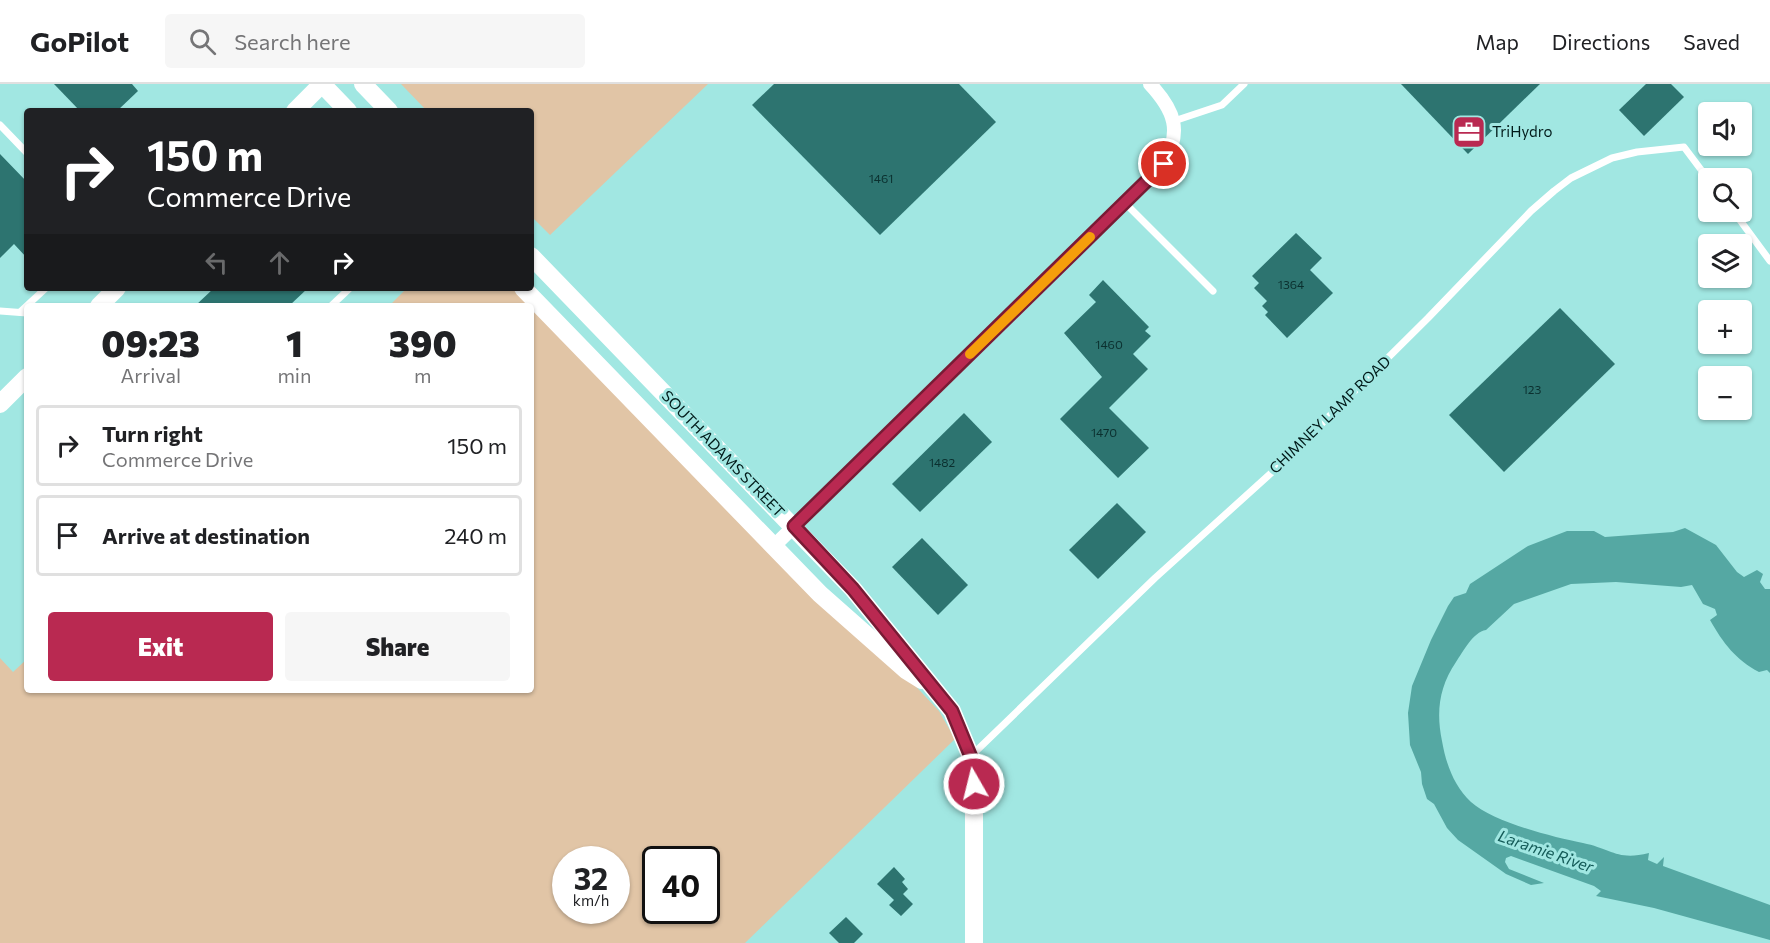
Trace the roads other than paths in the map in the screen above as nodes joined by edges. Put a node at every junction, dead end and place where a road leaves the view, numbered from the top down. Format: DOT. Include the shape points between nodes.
graph roads {
  1 [pos="322,84"];
  2 [pos="363,84"];
  3 [pos="1150,84"];
  4 [pos="1245,84"];
  5 [pos="298,108"];
  6 [pos="345,108"];
  7 [pos="386,108"];
  8 [pos="0,125"];
  9 [pos="1175,127"];
  10 [pos="24,150"];
  11 [pos="1700,168"];
  12 [pos="1125,203"];
  13 [pos="1741,222"];
  14 [pos="534,259"];
  15 [pos="1770,261"];
  16 [pos="43,291"];
  17 [pos="114,291"];
  18 [pos="347,291"];
  19 [pos="526,291"];
  20 [pos="1213,291"];
  21 [pos="33,303"];
  22 [pos="102,303"];
  23 [pos="334,303"];
  24 [pos="0,311"];
  25 [pos="24,313"];
  26 [pos="24,380"];
  27 [pos="0,404"];
  28 [pos="794,526"];
  29 [pos="774,546"];
  30 [pos="932,686"];
  31 [pos="971,757"];
  32 [pos="974,943"];
  1 -- 5 [label="street"];
  1 -- 6 [label="street"];
  2 -- 7 [label="street"];
  3 -- 9 [label="street" via="1167,105"];
  4 -- 9 [label="lane" via="1222,105"];
  8 -- 10 [label="lane"];
  9 -- 12 [label="street" via="1172,148 1164,164"];
  11 -- 31 [label="lane, CHIMNEY LAMP ROAD" via="1684,147 1612,158 1554,191 1288,457 1155,578"];
  12 -- 20 [label="lane"];
  12 -- 28 [label="street"];
  13 -- 15 [label="lane"];
  14 -- 28 [label="street, SOUTH ADAMS STREET"];
  16 -- 21 [label="lane"];
  17 -- 22 [label="street"];
  18 -- 23 [label="lane"];
  19 -- 29 [label="street, SOUTH ADAMS STREET"];
  24 -- 25 [label="lane"];
  26 -- 27 [label="street"];
  28 -- 29 [label="street"];
  28 -- 30 [label="street, SOUTH ADAMS STREET" via="853,589"];
  29 -- 30 [label="street, SOUTH ADAMS STREET" via="847,618 906,670"];
  30 -- 31 [label="street, SOUTH ADAMS STREET" via="952,711"];
  31 -- 32 [label="street, SOUTH ADAMS STREET" via="975,818"];
}
